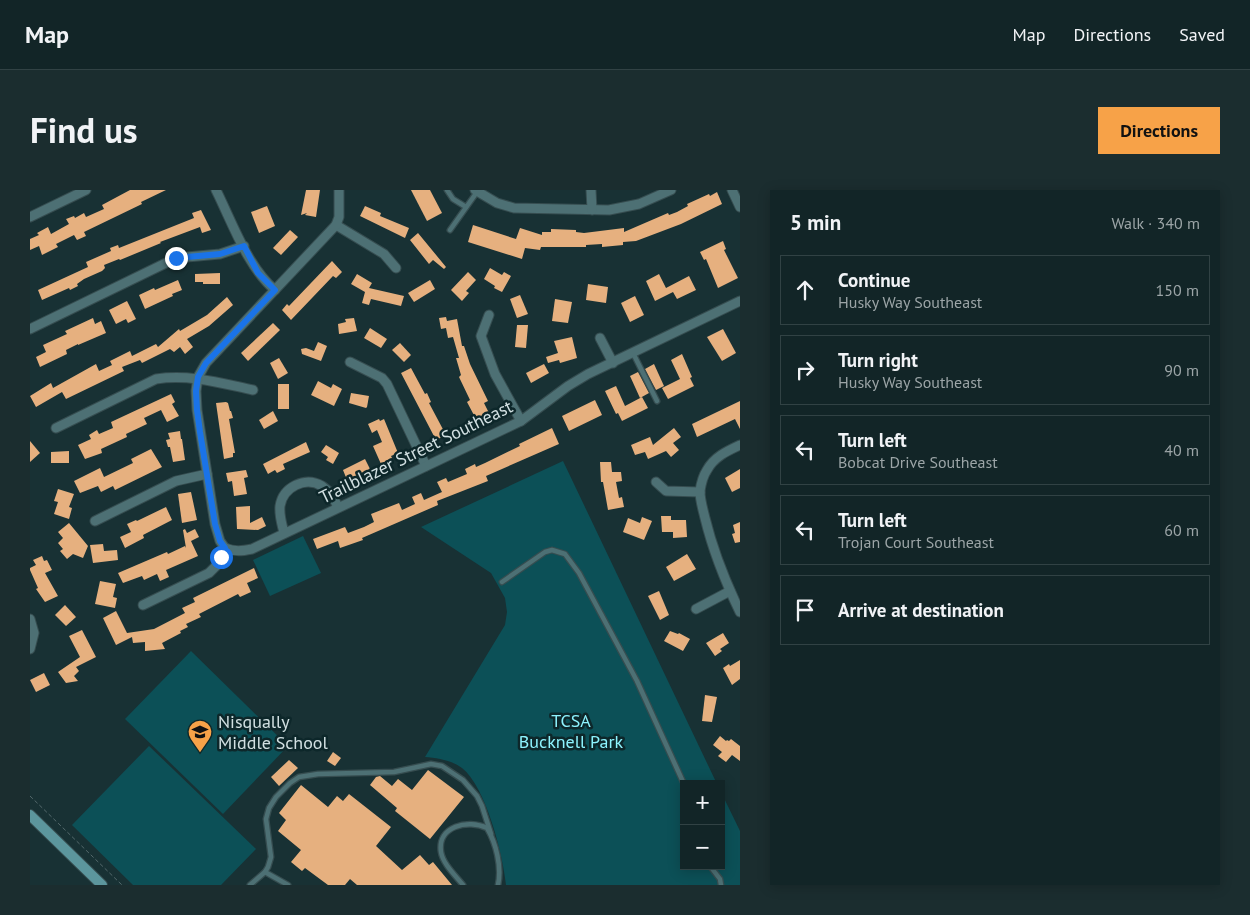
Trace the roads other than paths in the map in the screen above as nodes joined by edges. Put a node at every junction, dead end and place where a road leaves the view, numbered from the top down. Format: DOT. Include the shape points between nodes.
graph roads {
  1 [pos="86,190"];
  2 [pos="216,190"];
  3 [pos="339,190"];
  4 [pos="447,190"];
  5 [pos="591,190"];
  6 [pos="671,190"];
  7 [pos="732,190"];
  8 [pos="476,191"];
  9 [pos="466,206"];
  10 [pos="740,207"];
  11 [pos="592,210"];
  12 [pos="30,217"];
  13 [pos="336,225"];
  14 [pos="450,230"];
  15 [pos="244,246"];
  16 [pos="396,268"];
  17 [pos="275,290"];
  18 [pos="740,301"];
  19 [pos="488,315"];
  20 [pos="30,329"];
  21 [pos="600,338"];
  22 [pos="632,353"];
  23 [pos="350,362"];
  24 [pos="612,362"];
  25 [pos="198,377"];
  26 [pos="253,390"];
  27 [pos="657,400"];
  28 [pos="520,421"];
  29 [pos="56,428"];
  30 [pos="740,445"];
  31 [pos="426,466"];
  32 [pos="207,474"];
  33 [pos="656,482"];
  34 [pos="700,492"];
  35 [pos="338,507"];
  36 [pos="95,521"];
  37 [pos="284,533"];
  38 [pos="225,548"];
  39 [pos="502,582"];
  40 [pos="730,590"];
  41 [pos="143,605"];
  42 [pos="696,609"];
  43 [pos="740,612"];
  44 [pos="30,619"];
  45 [pos="31,647"];
  46 [pos="682,780"];
  47 [pos="30,815"];
  48 [pos="491,834"];
  49 [pos="713,870"];
  50 [pos="265,872"];
  51 [pos="102,885"];
  52 [pos="250,885"];
  53 [pos="288,885"];
  54 [pos="463,885"];
  55 [pos="498,885"];
  56 [pos="721,885"];
  1 -- 12 [label="street"];
  2 -- 15 [label="street"];
  3 -- 13 [label="street"];
  4 -- 9 [label="lane" via="453,199"];
  5 -- 11 [label="street"];
  6 -- 11 [label="street" via="624,208"];
  7 -- 10 [label="street"];
  8 -- 9 [label="lane"];
  8 -- 11 [label="street" via="497,204 514,208"];
  9 -- 14 [label="lane"];
  13 -- 16 [label="street" via="384,254"];
  13 -- 17 [label="street"];
  15 -- 17 [label="street" via="258,273"];
  15 -- 20 [label="street" via="220,254 170,260"];
  17 -- 25 [label="street" via="206,363"];
  18 -- 22 [label="street, Trailblazer Street Southeast"];
  19 -- 28 [label="street" via="481,336 495,374"];
  21 -- 24 [label="street"];
  22 -- 24 [label="street, Trailblazer Street Southeast"];
  22 -- 27 [label="lane"];
  23 -- 31 [label="street" via="382,378 387,384"];
  24 -- 28 [label="street, Trailblazer Street Southeast" via="568,386"];
  25 -- 26 [label="street"];
  25 -- 29 [label="street" via="156,379"];
  25 -- 32 [label="street" via="197,410"];
  28 -- 31 [label="street, Trailblazer Street Southeast"];
  30 -- 34 [label="street" via="712,462"];
  31 -- 35 [label="street, Trailblazer Street Southeast"];
  32 -- 36 [label="street" via="176,482"];
  32 -- 38 [label="street" via="215,524"];
  33 -- 34 [label="street" via="666,491"];
  34 -- 40 [label="street" via="709,534"];
  35 -- 37 [label="street, Trailblazer Street Southeast"];
  35 -- 37 [label="street" via="332,494 323,486 307,482 294,486 282,498 280,505"];
  37 -- 38 [label="street, Trailblazer Street Southeast" via="252,549 232,551"];
  38 -- 41 [label="street" via="209,572"];
  39 -- 46 [label="lane" via="545,552 552,550 565,554 579,573 637,681"];
  40 -- 42 [label="street"];
  40 -- 43 [label="street"];
  44 -- 45 [label="street" via="34,633"];
  47 -- 51 [label="street"];
  48 -- 50 [label="lane" via="477,796 463,780 442,766 432,764 394,772 299,777 269,808 266,819 271,857"];
  48 -- 54 [label="lane" via="479,824 464,824 453,827 441,841 442,859"];
  48 -- 55 [label="lane" via="500,878"];
  49 -- 56 [label="lane"];
  50 -- 52 [label="lane"];
  50 -- 53 [label="lane"];
}
